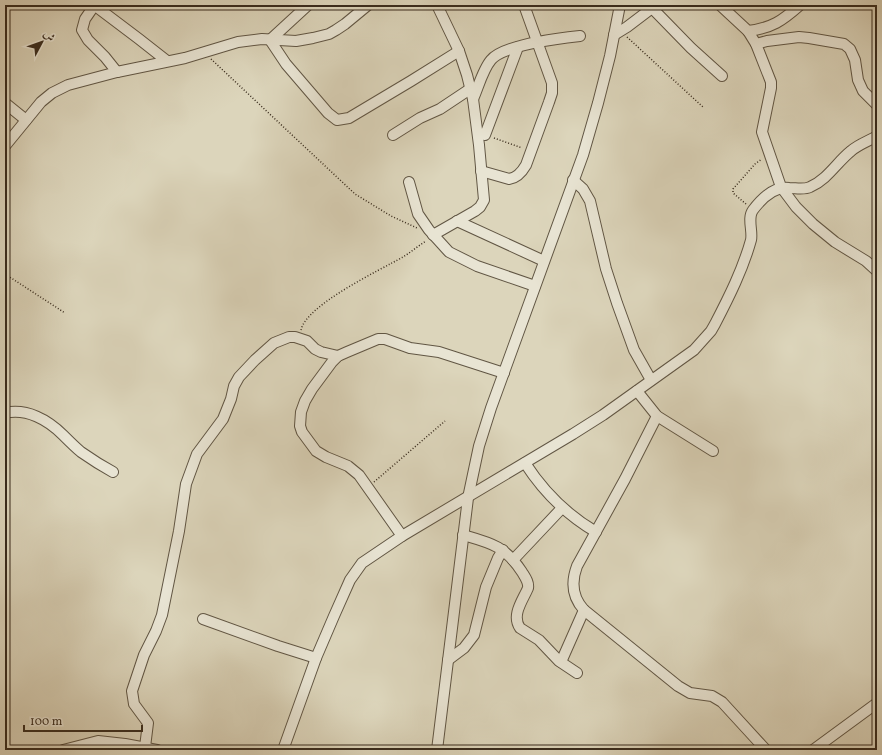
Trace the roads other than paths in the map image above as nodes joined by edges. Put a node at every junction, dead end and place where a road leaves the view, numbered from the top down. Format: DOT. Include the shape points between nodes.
graph roads {
  1 [pos="94,5"];
  2 [pos="308,5"];
  3 [pos="368,5"];
  4 [pos="437,5"];
  5 [pos="524,5"];
  6 [pos="620,5"];
  7 [pos="720,5"];
  8 [pos="800,5"];
  9 [pos="654,7"];
  10 [pos="748,31"];
  11 [pos="618,34"];
  12 [pos="580,36"];
  13 [pos="270,40"];
  14 [pos="537,43"];
  15 [pos="756,44"];
  16 [pos="518,47"];
  17 [pos="459,51"];
  18 [pos="167,61"];
  19 [pos="116,72"];
  20 [pos="722,76"];
  21 [pos="472,94"];
  22 [pos="877,105"];
  23 [pos="8,108"];
  24 [pos="26,120"];
  25 [pos="485,135"];
  26 [pos="393,136"];
  27 [pos="877,136"];
  28 [pos="5,146"];
  29 [pos="481,171"];
  30 [pos="573,180"];
  31 [pos="409,182"];
  32 [pos="781,187"];
  33 [pos="457,221"];
  34 [pos="431,232"];
  35 [pos="544,261"];
  36 [pos="877,271"];
  37 [pos="535,286"];
  38 [pos="338,356"];
  39 [pos="504,373"];
  40 [pos="651,380"];
  41 [pos="638,391"];
  42 [pos="5,413"];
  43 [pos="657,416"];
  44 [pos="713,451"];
  45 [pos="525,462"];
  46 [pos="113,472"];
  47 [pos="468,498"];
  48 [pos="562,508"];
  49 [pos="596,532"];
  50 [pos="463,535"];
  51 [pos="402,536"];
  52 [pos="503,550"];
  53 [pos="513,560"];
  54 [pos="584,610"];
  55 [pos="203,619"];
  56 [pos="316,658"];
  57 [pos="448,660"];
  58 [pos="561,662"];
  59 [pos="577,673"];
  60 [pos="877,703"];
  61 [pos="145,747"];
  62 [pos="63,750"];
  63 [pos="157,750"];
  64 [pos="283,750"];
  65 [pos="437,750"];
  66 [pos="766,750"];
  67 [pos="813,750"];
  1 -- 18 [label="street"];
  1 -- 19 [label="street" via="85,19 82,30"];
  2 -- 13 [label="street"];
  3 -- 13 [label="street" via="328,34 296,41"];
  4 -- 17 [label="street"];
  5 -- 14 [label="street"];
  6 -- 11 [label="street"];
  7 -- 10 [label="street"];
  8 -- 10 [label="street" via="770,27"];
  9 -- 11 [label="street"];
  9 -- 20 [label="street" via="691,48"];
  10 -- 15 [label="street"];
  11 -- 30 [label="street"];
  12 -- 14 [label="street"];
  13 -- 17 [label="street" via="286,64 337,120 349,118"];
  13 -- 18 [label="street" via="238,42"];
  14 -- 16 [label="street"];
  14 -- 29 [label="street" via="552,87 549,102 524,169 513,178 502,178"];
  15 -- 22 [label="street" via="805,38 844,44 850,49 855,60 858,80 863,91"];
  15 -- 32 [label="street" via="771,82 762,132"];
  16 -- 21 [label="street" via="492,58"];
  16 -- 25 [label="street"];
  17 -- 21 [label="street"];
  18 -- 19 [label="street"];
  19 -- 24 [label="street" via="68,85 52,93"];
  21 -- 26 [label="street" via="420,118"];
  21 -- 29 [label="street"];
  23 -- 24 [label="street"];
  24 -- 28 [label="street"];
  27 -- 32 [label="street" via="852,150 825,178 809,188"];
  29 -- 33 [label="street" via="484,190 482,203 475,211"];
  30 -- 35 [label="street"];
  30 -- 40 [label="street" via="583,189 590,201 617,303 634,350"];
  31 -- 34 [label="street" via="418,214"];
  32 -- 36 [label="street" via="813,224 835,242 866,260"];
  32 -- 40 [label="street" via="770,192 753,210 751,238 742,267 711,331 694,350"];
  33 -- 34 [label="street"];
  33 -- 35 [label="street"];
  34 -- 37 [label="street" via="455,256"];
  35 -- 37 [label="street"];
  37 -- 39 [label="street"];
  38 -- 39 [label="street" via="373,340 385,339 410,348 439,352"];
  38 -- 51 [label="street" via="305,401 300,426 316,451 353,469"];
  38 -- 61 [label="street" via="321,352 300,338 289,337 274,343 239,377 223,419 193,462 186,484 162,615 144,655 132,691 134,704 148,724"];
  39 -- 47 [label="street" via="479,446"];
  40 -- 41 [label="street"];
  41 -- 43 [label="street"];
  41 -- 45 [label="street"];
  42 -- 46 [label="street" via="29,413 41,418 62,433 80,452"];
  43 -- 44 [label="street"];
  43 -- 49 [label="street"];
  45 -- 47 [label="street"];
  45 -- 48 [label="street"];
  47 -- 50 [label="street"];
  47 -- 51 [label="street"];
  48 -- 49 [label="street"];
  48 -- 53 [label="street"];
  49 -- 54 [label="street" via="574,576 575,594"];
  50 -- 52 [label="street"];
  50 -- 57 [label="street"];
  51 -- 56 [label="street" via="362,563 355,572"];
  52 -- 53 [label="street"];
  52 -- 57 [label="street" via="486,587 474,635 464,648"];
  53 -- 58 [label="street" via="529,584 517,612 517,624 545,645"];
  54 -- 58 [label="street"];
  54 -- 66 [label="street" via="678,686 690,692 712,696 722,702"];
  55 -- 56 [label="street"];
  56 -- 64 [label="street"];
  57 -- 65 [label="street"];
  58 -- 59 [label="street"];
  60 -- 67 [label="street"];
  61 -- 62 [label="street" via="98,741"];
  61 -- 63 [label="street"];
}
